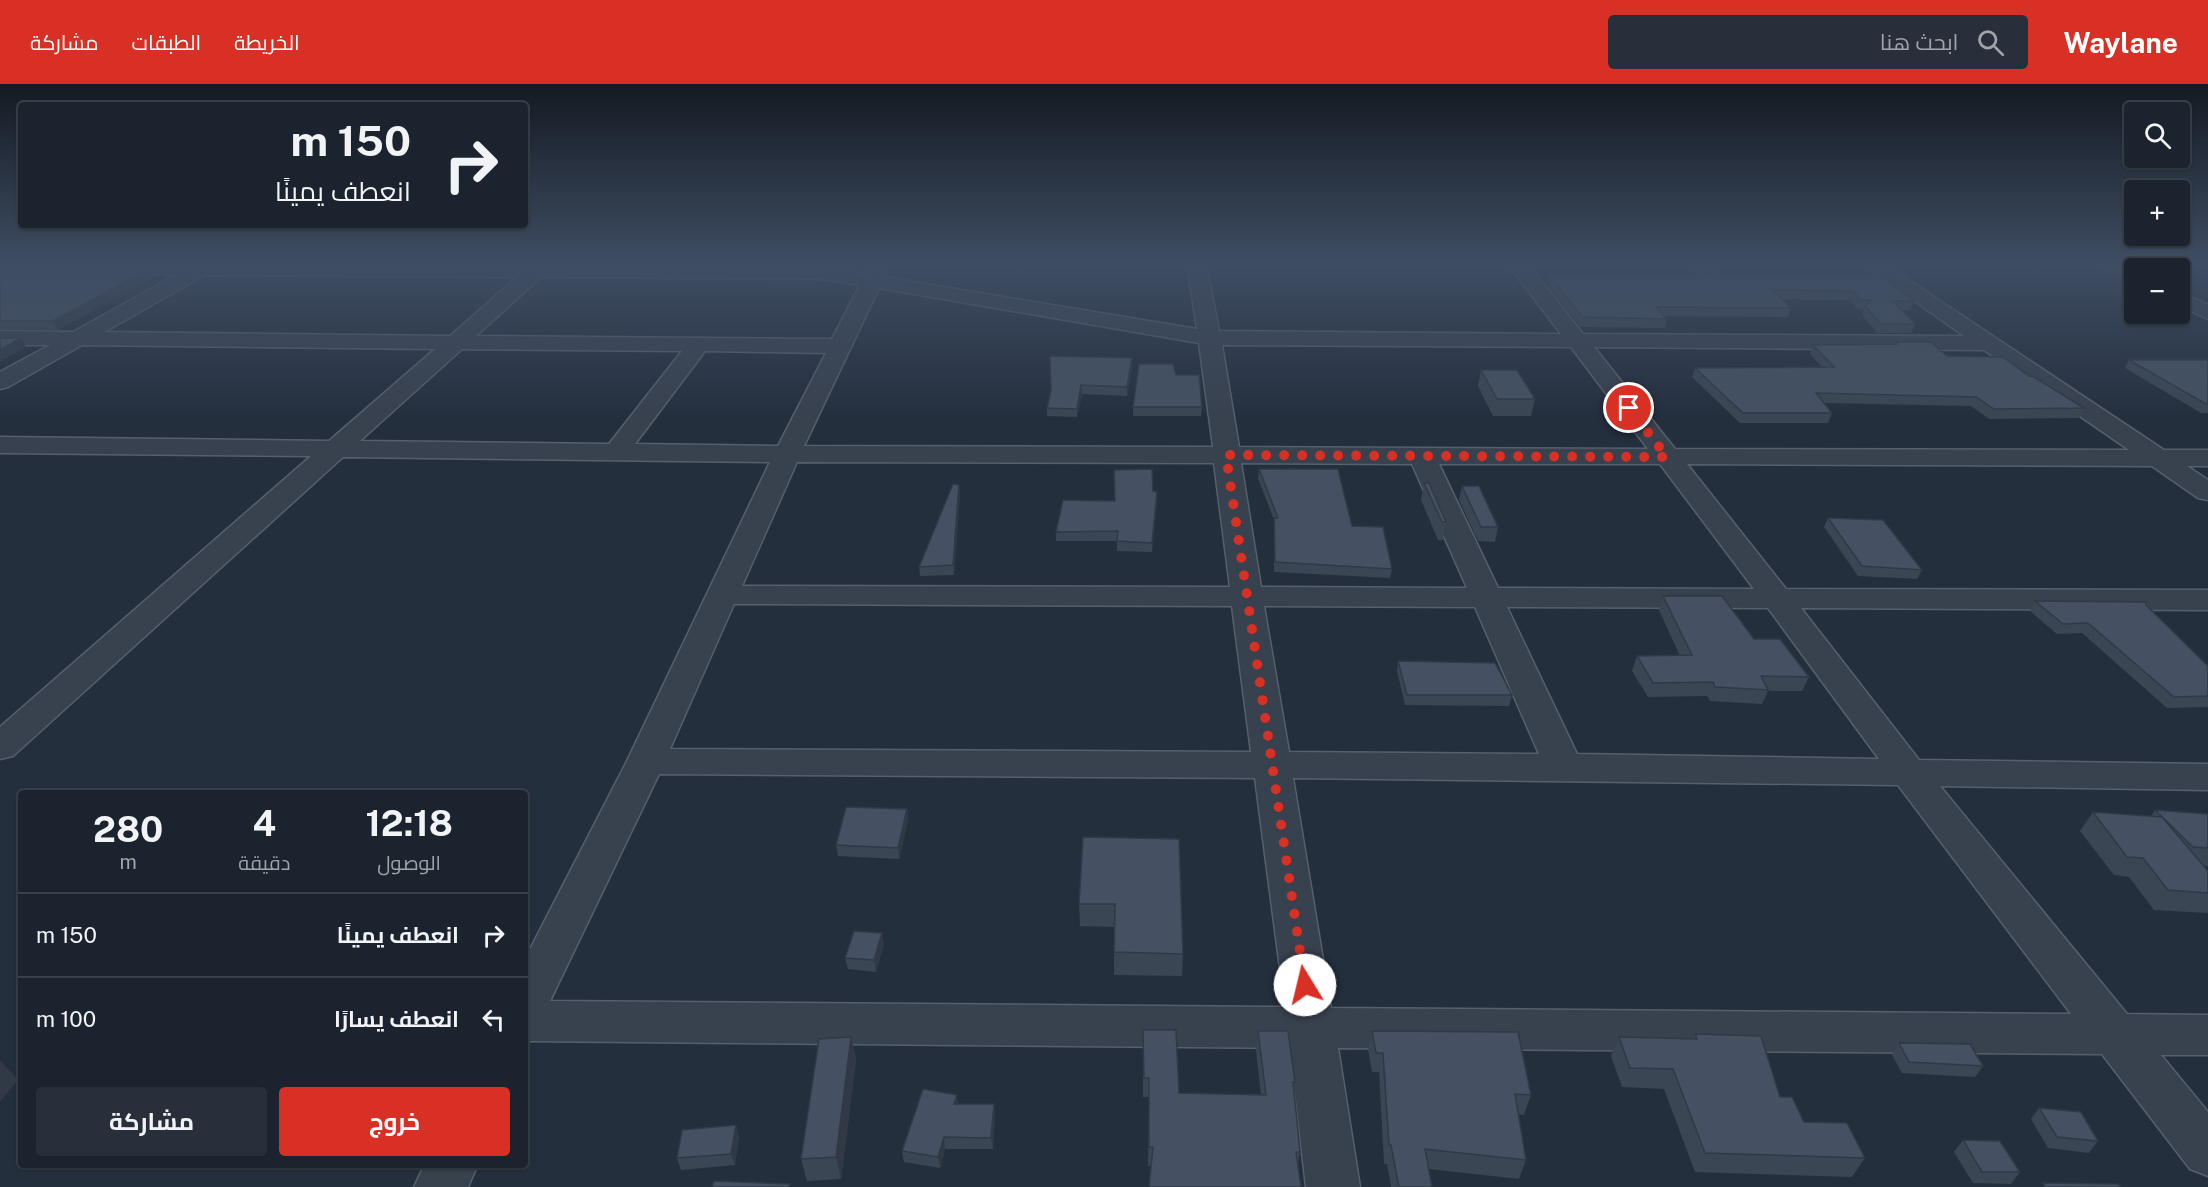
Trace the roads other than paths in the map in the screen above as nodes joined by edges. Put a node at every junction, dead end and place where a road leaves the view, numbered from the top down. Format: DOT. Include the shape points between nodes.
graph roads {
  1 [pos="121,314"];
  2 [pos="487,314"];
  3 [pos="855,314"];
  4 [pos="1091,314"];
  5 [pos="1206,314"];
  6 [pos="1560,314"];
  7 [pos="1948,314"];
  8 [pos="0,338"];
  9 [pos="1210,338"];
  10 [pos="78,339"];
  11 [pos="455,342"];
  12 [pos="1578,342"];
  13 [pos="1991,343"];
  14 [pos="699,344"];
  15 [pos="840,346"];
  16 [pos="0,382"];
  17 [pos="0,445"];
  18 [pos="333,450"];
  19 [pos="616,452"];
  20 [pos="787,454"];
  21 [pos="1226,455"];
  22 [pos="1422,456"];
  23 [pos="1667,457"];
  24 [pos="2157,458"];
  25 [pos="2208,458"];
  26 [pos="2208,492"];
  27 [pos="723,595"];
  28 [pos="1246,596"];
  29 [pos="1486,597"];
  30 [pos="1777,598"];
  31 [pos="2208,600"];
  32 [pos="0,747"];
  33 [pos="646,760"];
  34 [pos="1272,766"];
  35 [pos="1564,767"];
  36 [pos="1909,773"];
  37 [pos="2208,777"];
  38 [pos="528,999"];
  39 [pos="528,1021"];
  40 [pos="1312,1029"];
  41 [pos="2118,1035"];
  42 [pos="2208,1035"];
  43 [pos="2208,1152"];
  44 [pos="450,1168"];
  45 [pos="441,1187"];
  46 [pos="1333,1187"];
  1 -- 10 [label="street"];
  2 -- 11 [label="street"];
  3 -- 15 [label="street"];
  4 -- 9 [label="street"];
  5 -- 9 [label="street"];
  6 -- 12 [label="street"];
  7 -- 13 [label="street"];
  8 -- 10 [label="street"];
  9 -- 12 [label="street"];
  9 -- 21 [label="street"];
  10 -- 11 [label="street"];
  10 -- 16 [label="street"];
  11 -- 14 [label="street"];
  11 -- 18 [label="street"];
  12 -- 13 [label="street"];
  12 -- 23 [label="street"];
  13 -- 24 [label="street"];
  14 -- 15 [label="street"];
  14 -- 19 [label="street"];
  15 -- 20 [label="street"];
  17 -- 18 [label="street"];
  18 -- 19 [label="street"];
  18 -- 32 [label="street"];
  19 -- 20 [label="street"];
  20 -- 21 [label="street"];
  20 -- 27 [label="street"];
  21 -- 22 [label="street"];
  21 -- 28 [label="street"];
  22 -- 23 [label="street"];
  22 -- 29 [label="street"];
  23 -- 24 [label="street"];
  23 -- 30 [label="street"];
  24 -- 25 [label="street"];
  24 -- 26 [label="street"];
  27 -- 28 [label="street"];
  27 -- 33 [label="street"];
  28 -- 29 [label="street"];
  28 -- 34 [label="street"];
  29 -- 30 [label="street"];
  29 -- 35 [label="street"];
  30 -- 31 [label="street"];
  30 -- 36 [label="street"];
  33 -- 34 [label="street"];
  33 -- 38 [label="street"];
  34 -- 35 [label="street"];
  34 -- 40 [label="street"];
  35 -- 36 [label="street"];
  36 -- 37 [label="street"];
  36 -- 41 [label="street"];
  39 -- 40 [label="street"];
  40 -- 41 [label="street"];
  40 -- 46 [label="street"];
  41 -- 42 [label="street"];
  41 -- 43 [label="street"];
  44 -- 45 [label="street"];
}
